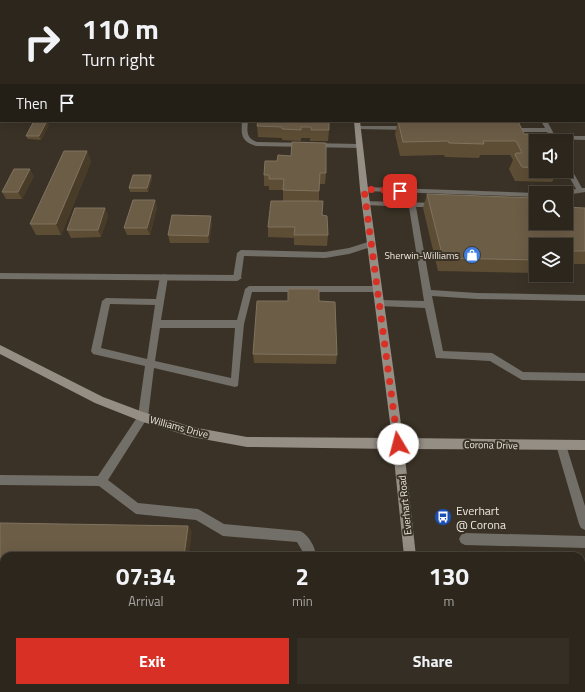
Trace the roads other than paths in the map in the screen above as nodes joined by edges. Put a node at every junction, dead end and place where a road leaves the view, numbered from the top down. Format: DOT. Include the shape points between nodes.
graph roads {
  1 [pos="245,122"];
  2 [pos="545,122"];
  3 [pos="357,124"];
  4 [pos="413,129"];
  5 [pos="501,130"];
  6 [pos="549,130"];
  7 [pos="551,134"];
  8 [pos="585,138"];
  9 [pos="573,139"];
  10 [pos="359,146"];
  11 [pos="573,176"];
  12 [pos="364,189"];
  13 [pos="582,190"];
  14 [pos="529,195"];
  15 [pos="366,203"];
  16 [pos="412,204"];
  17 [pos="443,205"];
  18 [pos="371,244"];
  19 [pos="0,276"];
  20 [pos="164,277"];
  21 [pos="237,278"];
  22 [pos="377,289"];
  23 [pos="428,293"];
  24 [pos="585,298"];
  25 [pos="159,302"];
  26 [pos="379,303"];
  27 [pos="429,305"];
  28 [pos="156,324"];
  29 [pos="240,324"];
  30 [pos="0,349"];
  31 [pos="151,365"];
  32 [pos="585,377"];
  33 [pos="143,417"];
  34 [pos="398,444"];
  35 [pos="585,445"];
  36 [pos="561,446"];
  37 [pos="0,480"];
  38 [pos="101,481"];
  39 [pos="585,524"];
  40 [pos="465,539"];
  41 [pos="585,542"];
  42 [pos="310,552"];
  43 [pos="410,552"];
  1 -- 10 [label="lane" via="244,134 249,141 267,146"];
  2 -- 6 [label="lane"];
  3 -- 4 [label="lane"];
  3 -- 10 [label="main road, Everhart Road"];
  5 -- 6 [label="lane"];
  6 -- 7 [label="lane"];
  8 -- 9 [label="lane"];
  10 -- 12 [label="main road, Everhart Road"];
  11 -- 13 [label="lane"];
  12 -- 14 [label="lane"];
  12 -- 15 [label="main road, Everhart Road"];
  15 -- 16 [label="lane"];
  15 -- 18 [label="main road, Everhart Road"];
  16 -- 17 [label="lane"];
  16 -- 23 [label="lane"];
  18 -- 21 [label="lane" via="325,255 241,253"];
  18 -- 22 [label="main road, Everhart Road"];
  19 -- 20 [label="street"];
  20 -- 21 [label="street"];
  20 -- 25 [label="lane"];
  22 -- 26 [label="main road, Everhart Road"];
  22 -- 29 [label="lane" via="249,289"];
  23 -- 24 [label="lane"];
  23 -- 27 [label="lane"];
  25 -- 28 [label="lane"];
  25 -- 31 [label="lane" via="106,301 96,351"];
  26 -- 27 [label="lane"];
  26 -- 34 [label="main road, Everhart Road"];
  27 -- 32 [label="lane" via="439,355 492,357 522,376"];
  28 -- 29 [label="lane"];
  28 -- 31 [label="lane"];
  29 -- 31 [label="lane" via="235,383"];
  30 -- 33 [label="main road, Williams Drive" via="99,400"];
  31 -- 33 [label="lane"];
  33 -- 34 [label="main road, Williams Drive" via="192,432 248,442"];
  33 -- 38 [label="lane"];
  34 -- 36 [label="main road, Corona Drive"];
  34 -- 43 [label="main road, Everhart Road"];
  35 -- 36 [label="main road, Corona Drive"];
  36 -- 39 [label="lane"];
  37 -- 38 [label="lane"];
  38 -- 42 [label="lane" via="136,508 198,515 223,530 300,536"];
  40 -- 41 [label="lane"];
}
